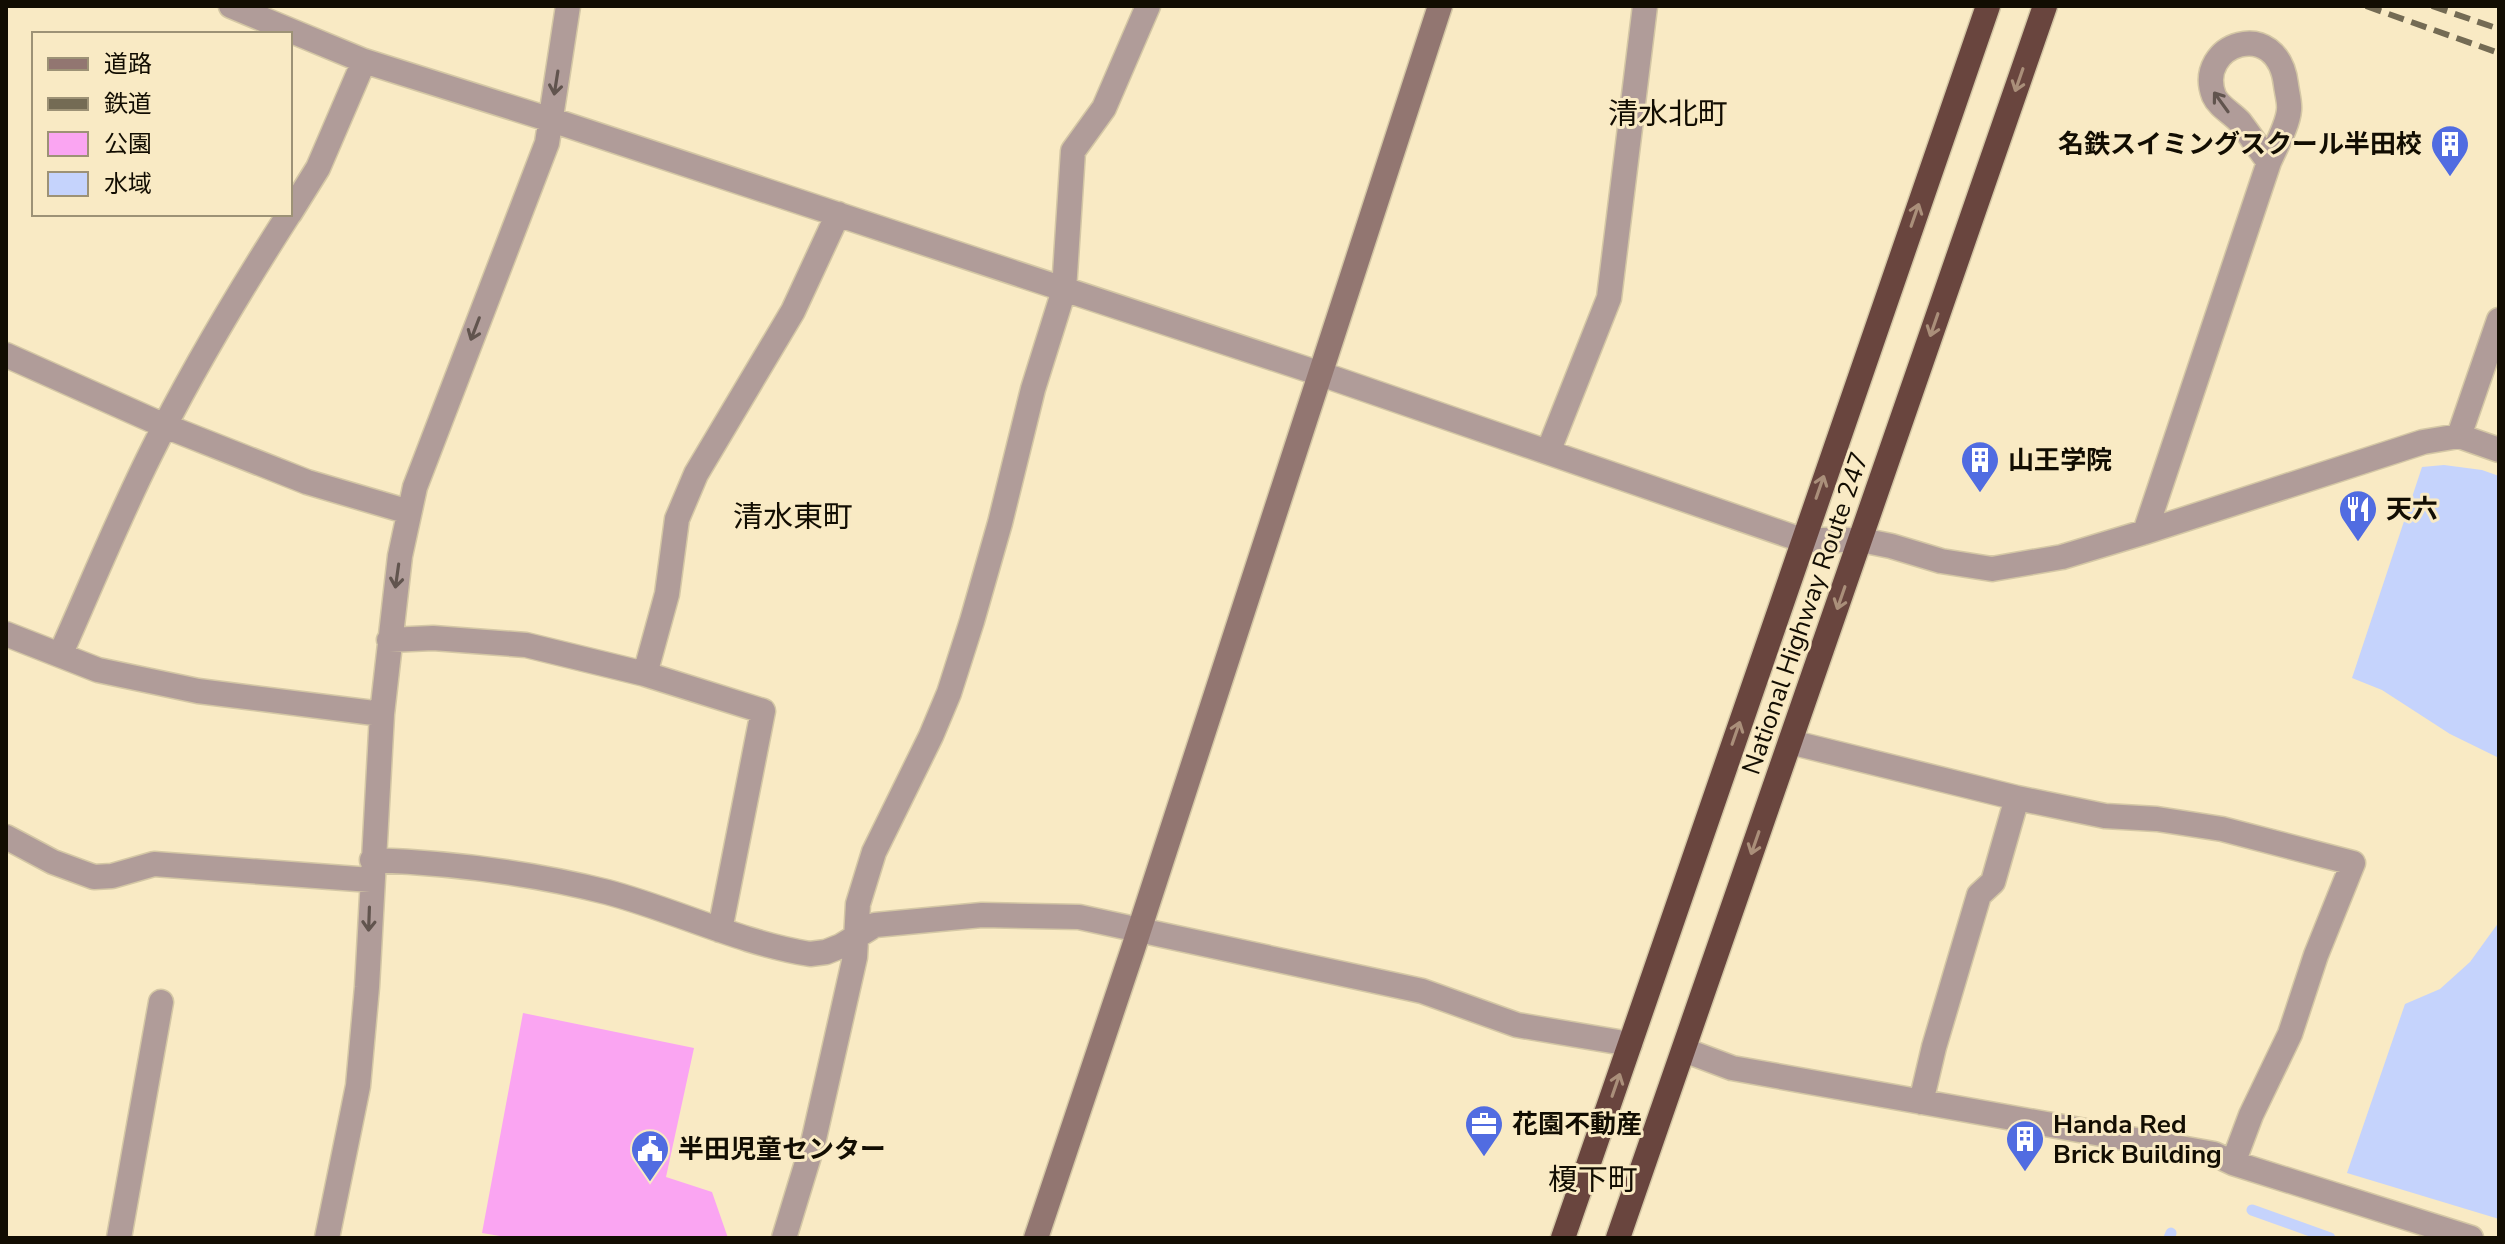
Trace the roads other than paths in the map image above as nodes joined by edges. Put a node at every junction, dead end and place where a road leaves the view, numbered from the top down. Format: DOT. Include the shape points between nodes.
graph roads {
  1 [pos="231,6"];
  2 [pos="568,6"];
  3 [pos="1148,6"];
  4 [pos="1440,6"];
  5 [pos="1645,6"];
  6 [pos="1988,6"];
  7 [pos="2045,6"];
  8 [pos="364,61"];
  9 [pos="550,120"];
  10 [pos="2269,162"];
  11 [pos="292,210"];
  12 [pos="838,214"];
  13 [pos="288,216"];
  14 [pos="1064,290"];
  15 [pos="2499,320"];
  16 [pos="6,355"];
  17 [pos="1321,374"];
  18 [pos="165,426"];
  19 [pos="2459,436"];
  20 [pos="2499,450"];
  21 [pos="1548,452"];
  22 [pos="409,512"];
  23 [pos="2145,532"];
  24 [pos="1802,540"];
  25 [pos="1861,540"];
  26 [pos="6,634"];
  27 [pos="389,640"];
  28 [pos="60,655"];
  29 [pos="645,674"];
  30 [pos="382,714"];
  31 [pos="1790,742"];
  32 [pos="2017,798"];
  33 [pos="6,837"];
  34 [pos="371,870"];
  35 [pos="720,930"];
  36 [pos="1139,930"];
  37 [pos="857,936"];
  38 [pos="161,1002"];
  39 [pos="1630,1044"];
  40 [pos="1684,1050"];
  41 [pos="1921,1102"];
  42 [pos="2233,1163"];
  43 [pos="119,1238"];
  44 [pos="327,1238"];
  45 [pos="784,1238"];
  46 [pos="1036,1238"];
  47 [pos="1563,1238"];
  48 [pos="1618,1238"];
  49 [pos="2471,1238"];
  1 -- 8 [label="street"];
  2 -- 9 [label="street, one-way"];
  3 -- 14 [label="street" via="1104,108 1073,151"];
  4 -- 17 [label="street"];
  5 -- 21 [label="street" via="1609,298"];
  24 -- 6 [label="highway, National Highway Route 247, one-way"];
  7 -- 25 [label="highway, National Highway Route 247, one-way"];
  8 -- 9 [label="street"];
  8 -- 11 [label="street" via="318,168"];
  9 -- 12 [label="street"];
  9 -- 22 [label="street, one-way" via="547,143"];
  10 -- 10 [label="street, one-way" via="2215,99 2211,85 2221,55 2246,43 2276,55 2284,69 2289,110"];
  10 -- 23 [label="street"];
  12 -- 14 [label="street"];
  12 -- 29 [label="street" via="793,311 696,474 677,519 667,594"];
  13 -- 18 [label="street"];
  14 -- 17 [label="street"];
  14 -- 37 [label="street" via="949,693 874,852 858,904"];
  15 -- 19 [label="street"];
  16 -- 18 [label="street"];
  17 -- 21 [label="street"];
  17 -- 36 [label="street"];
  18 -- 22 [label="street" via="307,482"];
  18 -- 28 [label="street"];
  19 -- 20 [label="street"];
  19 -- 23 [label="street" via="2423,442"];
  21 -- 24 [label="street"];
  22 -- 27 [label="street, one-way"];
  23 -- 25 [label="street" via="2062,557 1992,569"];
  24 -- 25 [label="street"];
  39 -- 24 [label="highway, National Highway Route 247, one-way"];
  25 -- 31 [label="highway, National Highway Route 247, one-way"];
  26 -- 28 [label="street"];
  27 -- 29 [label="street" via="526,645"];
  27 -- 30 [label="street"];
  28 -- 30 [label="street" via="98,670 198,691"];
  29 -- 35 [label="street" via="763,711"];
  30 -- 34 [label="street"];
  31 -- 32 [label="street"];
  31 -- 40 [label="highway, National Highway Route 247, one-way"];
  32 -- 41 [label="street" via="1993,882 1979,895"];
  32 -- 42 [label="street" via="2105,816 2222,829 2353,863 2290,1034"];
  33 -- 34 [label="street" via="94,877 154,864"];
  34 -- 35 [label="street" via="444,863 527,874 609,892"];
  34 -- 44 [label="street, one-way" via="358,1086"];
  35 -- 37 [label="street" via="810,954"];
  36 -- 37 [label="street" via="1079,917 982,915 875,925"];
  36 -- 39 [label="street" via="1422,991 1517,1025"];
  36 -- 46 [label="street"];
  37 -- 45 [label="street" via="813,1143"];
  38 -- 43 [label="street"];
  47 -- 39 [label="highway, National Highway Route 247, one-way"];
  40 -- 41 [label="street" via="1732,1068"];
  40 -- 48 [label="highway, National Highway Route 247"];
  41 -- 42 [label="street" via="2214,1154"];
  42 -- 49 [label="street"];
}
